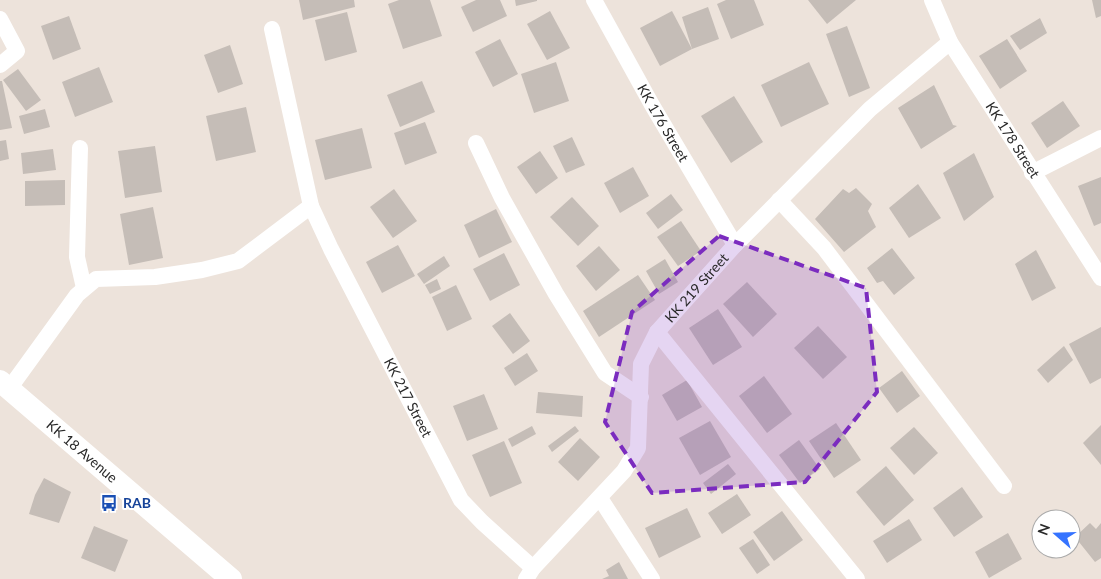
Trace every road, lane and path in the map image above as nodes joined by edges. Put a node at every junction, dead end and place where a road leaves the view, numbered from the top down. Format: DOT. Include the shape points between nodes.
graph roads {
  1 [pos="594,0"];
  2 [pos="932,0"];
  3 [pos="0,19"];
  4 [pos="272,29"];
  5 [pos="950,42"];
  6 [pos="0,65"];
  7 [pos="1101,138"];
  8 [pos="476,143"];
  9 [pos="80,148"];
  10 [pos="1032,173"];
  11 [pos="779,200"];
  12 [pos="312,206"];
  13 [pos="735,245"];
  14 [pos="1101,278"];
  15 [pos="84,288"];
  16 [pos="657,332"];
  17 [pos="4,385"];
  18 [pos="641,397"];
  19 [pos="1004,486"];
  20 [pos="600,498"];
  21 [pos="530,573"];
  22 [pos="231,579"];
  23 [pos="652,579"];
  24 [pos="857,579"];
  1 -- 13 [label="street, KK 176 Street"];
  2 -- 5 [label="street, KK 178 Street"];
  3 -- 6 [label="street" via="17,51"];
  4 -- 12 [label="street, KK 217 Street"];
  5 -- 10 [label="street, KK 178 Street"];
  5 -- 11 [label="street, KK 219 Street" via="870,109"];
  7 -- 10 [label="street"];
  8 -- 18 [label="street" via="502,198 606,373"];
  9 -- 15 [label="street" via="77,257"];
  10 -- 14 [label="street, KK 178 Street"];
  11 -- 13 [label="street, KK 219 Street"];
  11 -- 19 [label="street" via="824,248"];
  12 -- 15 [label="street" via="238,261 156,277 96,279"];
  12 -- 21 [label="street, KK 217 Street" via="461,500"];
  13 -- 16 [label="street, KK 219 Street"];
  15 -- 17 [label="street"];
  16 -- 18 [label="street, KK 219 Street" via="641,364"];
  16 -- 24 [label="street"];
  17 -- 22 [label="main road, KK 18 Avenue"];
  18 -- 20 [label="street, KK 219 Street" via="638,448 624,471"];
  20 -- 21 [label="street, KK 219 Street"];
  20 -- 23 [label="street"];
}
